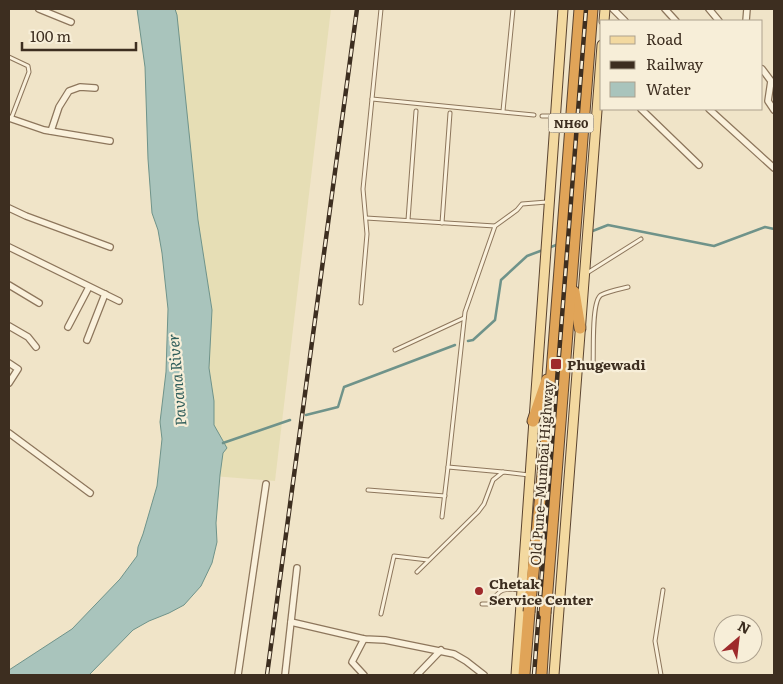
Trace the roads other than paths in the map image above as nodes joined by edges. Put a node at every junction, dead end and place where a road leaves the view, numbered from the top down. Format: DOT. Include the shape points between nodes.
graph roads {
  1 [pos="38,9"];
  2 [pos="381,9"];
  3 [pos="513,9"];
  4 [pos="564,9"];
  5 [pos="580,9"];
  6 [pos="592,9"];
  7 [pos="613,9"];
  8 [pos="664,9"];
  9 [pos="709,9"];
  10 [pos="624,20"];
  11 [pos="675,20"];
  12 [pos="718,20"];
  13 [pos="71,22"];
  14 [pos="577,45"];
  15 [pos="9,57"];
  16 [pos="763,70"];
  17 [pos="600,81"];
  18 [pos="95,88"];
  19 [pos="372,99"];
  20 [pos="642,110"];
  21 [pos="710,110"];
  22 [pos="774,110"];
  23 [pos="416,111"];
  24 [pos="503,111"];
  25 [pos="450,113"];
  26 [pos="534,115"];
  27 [pos="542,116"];
  28 [pos="556,116"];
  29 [pos="10,119"];
  30 [pos="51,131"];
  31 [pos="110,141"];
  32 [pos="699,165"];
  33 [pos="774,168"];
  34 [pos="549,202"];
  35 [pos="9,208"];
  36 [pos="366,218"];
  37 [pos="408,220"];
  38 [pos="442,223"];
  39 [pos="496,226"];
  40 [pos="641,239"];
  41 [pos="9,247"];
  42 [pos="110,247"];
  43 [pos="571,273"];
  44 [pos="584,274"];
  45 [pos="9,286"];
  46 [pos="89,286"];
  47 [pos="628,287"];
  48 [pos="105,294"];
  49 [pos="120,301"];
  50 [pos="39,303"];
  51 [pos="361,303"];
  52 [pos="465,318"];
  53 [pos="9,326"];
  54 [pos="68,327"];
  55 [pos="580,328"];
  56 [pos="87,340"];
  57 [pos="36,346"];
  58 [pos="395,350"];
  59 [pos="9,363"];
  60 [pos="552,363"];
  61 [pos="577,365"];
  62 [pos="9,383"];
  63 [pos="533,421"];
  64 [pos="9,433"];
  65 [pos="448,467"];
  66 [pos="503,472"];
  67 [pos="529,475"];
  68 [pos="266,484"];
  69 [pos="368,490"];
  70 [pos="90,493"];
  71 [pos="444,496"];
  72 [pos="442,517"];
  73 [pos="429,560"];
  74 [pos="297,568"];
  75 [pos="417,572"];
  76 [pos="522,590"];
  77 [pos="663,590"];
  78 [pos="482,604"];
  79 [pos="526,606"];
  80 [pos="559,609"];
  81 [pos="380,614"];
  82 [pos="291,622"];
  83 [pos="364,639"];
  84 [pos="441,650"];
  85 [pos="238,675"];
  86 [pos="285,675"];
  87 [pos="364,675"];
  88 [pos="417,675"];
  89 [pos="484,675"];
  90 [pos="516,675"];
  91 [pos="524,675"];
  92 [pos="541,675"];
  93 [pos="554,675"];
  94 [pos="661,675"];
  1 -- 13 [label="street"];
  2 -- 19 [label="lane"];
  3 -- 24 [label="lane"];
  4 -- 14 [label="highway"];
  4 -- 28 [label="main road"];
  5 -- 14 [label="highway, Old Pune–Mumbai Highway / NH60"];
  6 -- 43 [label="highway, Old Pune–Mumbai Highway / NH60"];
  7 -- 10 [label="street"];
  8 -- 11 [label="street"];
  9 -- 12 [label="street"];
  14 -- 60 [label="highway, Old Pune–Mumbai Highway / NH60"];
  15 -- 29 [label="lane" via="28,66 29,72"];
  16 -- 22 [label="street" via="771,81 768,101"];
  17 -- 44 [label="main road"];
  18 -- 30 [label="street" via="80,87 69,91"];
  19 -- 24 [label="lane"];
  19 -- 36 [label="lane" via="363,189"];
  20 -- 32 [label="street"];
  21 -- 33 [label="street"];
  23 -- 37 [label="lane"];
  24 -- 26 [label="lane"];
  25 -- 38 [label="lane"];
  27 -- 28 [label="lane"];
  28 -- 34 [label="main road"];
  29 -- 30 [label="street"];
  30 -- 31 [label="street"];
  34 -- 39 [label="lane" via="522,204"];
  34 -- 63 [label="main road"];
  35 -- 42 [label="street"];
  36 -- 37 [label="lane"];
  36 -- 51 [label="lane"];
  37 -- 38 [label="lane"];
  38 -- 39 [label="lane"];
  39 -- 52 [label="lane"];
  40 -- 44 [label="lane"];
  41 -- 46 [label="street"];
  43 -- 55 [label="highway"];
  43 -- 92 [label="highway, Old Pune–Mumbai Highway / NH60"];
  44 -- 55 [label="main road"];
  45 -- 50 [label="street"];
  46 -- 48 [label="street"];
  46 -- 54 [label="street"];
  47 -- 61 [label="lane" via="597,299 593,366"];
  48 -- 49 [label="street"];
  48 -- 56 [label="street"];
  52 -- 58 [label="lane"];
  52 -- 65 [label="lane"];
  53 -- 57 [label="street"];
  55 -- 61 [label="main road"];
  59 -- 62 [label="street" via="18,370"];
  60 -- 63 [label="highway"];
  60 -- 79 [label="highway, Old Pune–Mumbai Highway / NH60"];
  61 -- 80 [label="main road"];
  63 -- 67 [label="main road"];
  64 -- 70 [label="street"];
  65 -- 66 [label="lane"];
  65 -- 71 [label="lane"];
  66 -- 67 [label="lane"];
  66 -- 73 [label="lane" via="493,480 478,512"];
  67 -- 76 [label="main road"];
  68 -- 85 [label="street"];
  69 -- 71 [label="lane"];
  71 -- 72 [label="lane"];
  73 -- 75 [label="lane"];
  73 -- 81 [label="lane" via="394,556"];
  74 -- 82 [label="street"];
  76 -- 78 [label="lane" via="507,588 495,595 490,604"];
  76 -- 79 [label="main road"];
  77 -- 94 [label="lane" via="656,641"];
  79 -- 80 [label="main road"];
  79 -- 90 [label="main road"];
  79 -- 91 [label="highway, Old Pune–Mumbai Highway / NH60"];
  80 -- 93 [label="main road"];
  82 -- 83 [label="street"];
  82 -- 86 [label="street"];
  83 -- 84 [label="street"];
  83 -- 87 [label="street" via="352,662"];
  84 -- 88 [label="street"];
  84 -- 89 [label="street" via="460,657"];
}
